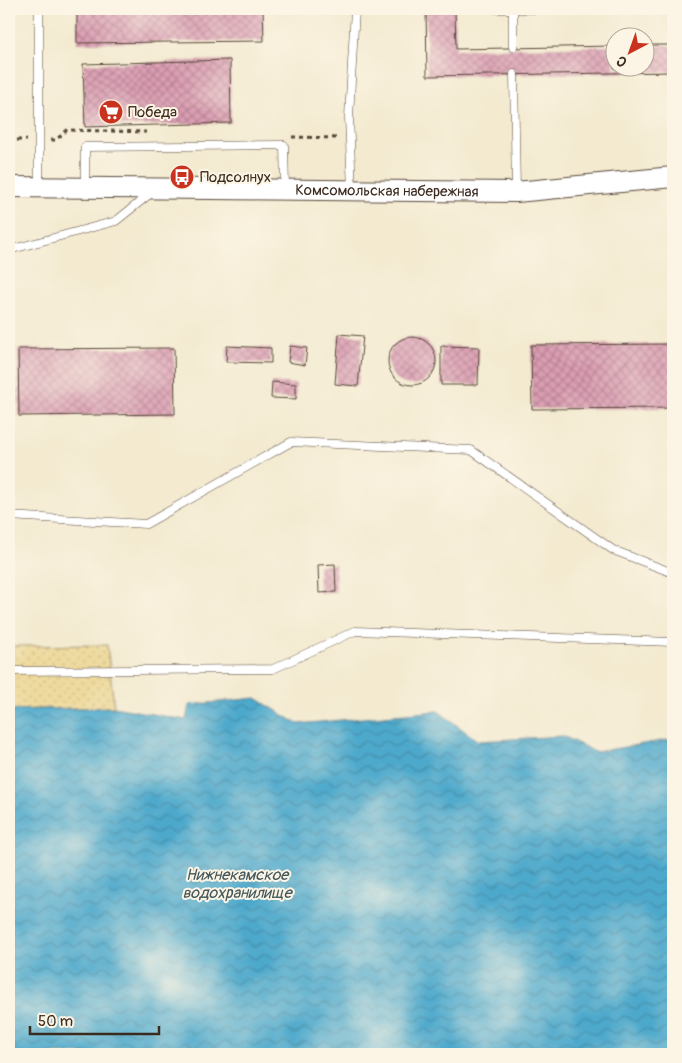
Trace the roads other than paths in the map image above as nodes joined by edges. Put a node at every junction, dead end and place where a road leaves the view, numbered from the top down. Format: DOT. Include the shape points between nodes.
graph roads {
  1 [pos="39,9"];
  2 [pos="355,9"];
  3 [pos="496,9"];
  4 [pos="572,9"];
  5 [pos="513,10"];
  6 [pos="513,48"];
  7 [pos="514,74"];
  8 [pos="673,177"];
  9 [pos="9,187"];
  10 [pos="39,188"];
  11 [pos="85,188"];
  12 [pos="156,188"];
  13 [pos="285,189"];
  14 [pos="352,190"];
  15 [pos="516,192"];
  16 [pos="9,250"];
  17 [pos="9,516"];
  18 [pos="673,572"];
  19 [pos="673,642"];
  20 [pos="9,671"];
  1 -- 10 [label="lane"];
  2 -- 14 [label="lane" via="349,117"];
  3 -- 5 [label="lane"];
  4 -- 5 [label="lane"];
  5 -- 6 [label="lane"];
  7 -- 15 [label="lane"];
  8 -- 15 [label="street, Комсомольская набережная"];
  9 -- 10 [label="street, Комсомольская набережная"];
  10 -- 11 [label="street, Комсомольская набережная"];
  11 -- 12 [label="street, Комсомольская набережная"];
  11 -- 13 [label="lane" via="85,147 284,145"];
  12 -- 13 [label="street, Комсомольская набережная"];
  12 -- 16 [label="lane" via="116,221"];
  13 -- 14 [label="street, Комсомольская набережная"];
  14 -- 15 [label="street, Комсомольская набережная"];
  17 -- 18 [label="lane" via="146,524 292,442 471,450 613,550"];
  19 -- 20 [label="lane" via="355,631 273,669"];
}
